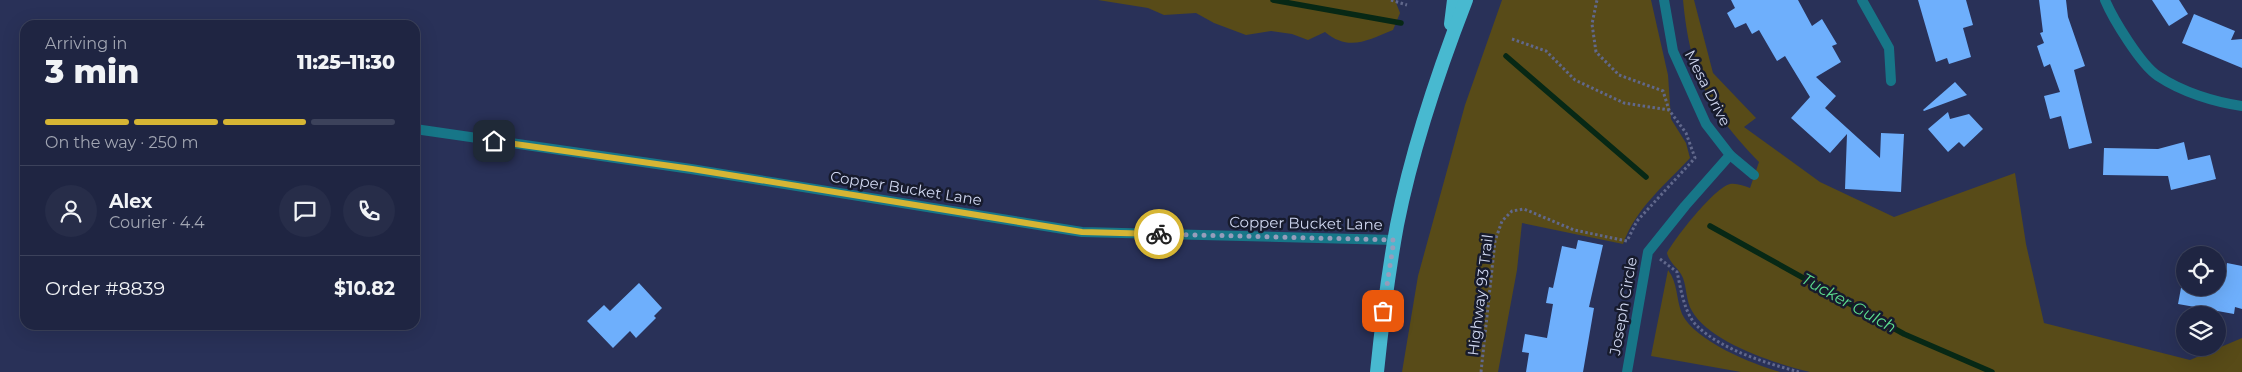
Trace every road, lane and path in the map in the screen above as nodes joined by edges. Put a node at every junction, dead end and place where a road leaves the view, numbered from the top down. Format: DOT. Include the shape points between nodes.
graph roads {
  1 [pos="1391,0"];
  2 [pos="1454,0"];
  3 [pos="1466,0"];
  4 [pos="1598,0"];
  5 [pos="1664,0"];
  6 [pos="1862,0"];
  7 [pos="2105,0"];
  8 [pos="1408,5"];
  9 [pos="1512,39"];
  10 [pos="1447,54"];
  11 [pos="1891,81"];
  12 [pos="2242,106"];
  13 [pos="1669,110"];
  14 [pos="420,131"];
  15 [pos="1730,155"];
  16 [pos="1754,175"];
  17 [pos="1394,240"];
  18 [pos="1658,258"];
  19 [pos="1377,372"];
  20 [pos="1481,372"];
  21 [pos="1627,372"];
  22 [pos="1799,372"];
  1 -- 8 [label="path"];
  2 -- 10 [label="highway"];
  3 -- 10 [label="highway"];
  4 -- 13 [label="path, Highway 93 Trail" via="1592,24 1596,52 1619,75 1663,91"];
  5 -- 15 [label="street, Mesa Drive" via="1672,51 1706,124"];
  6 -- 11 [label="street" via="1889,48"];
  7 -- 12 [label="street" via="2130,44 2157,76 2223,104"];
  9 -- 13 [label="path" via="1546,51 1576,80 1624,103"];
  10 -- 17 [label="highway" via="1413,160"];
  13 -- 20 [label="path, Highway 93 Trail" via="1686,134 1695,158 1637,222 1627,241 1574,230 1524,209 1512,211 1502,221 1495,241"];
  14 -- 17 [label="street, Copper Bucket Lane" via="692,169 1082,232"];
  15 -- 16 [label="street, Mesa Drive"];
  15 -- 21 [label="street, Joseph Circle" via="1648,252"];
  17 -- 19 [label="highway"];
  18 -- 22 [label="path" via="1677,272 1684,302 1696,325 1728,347"];
}
